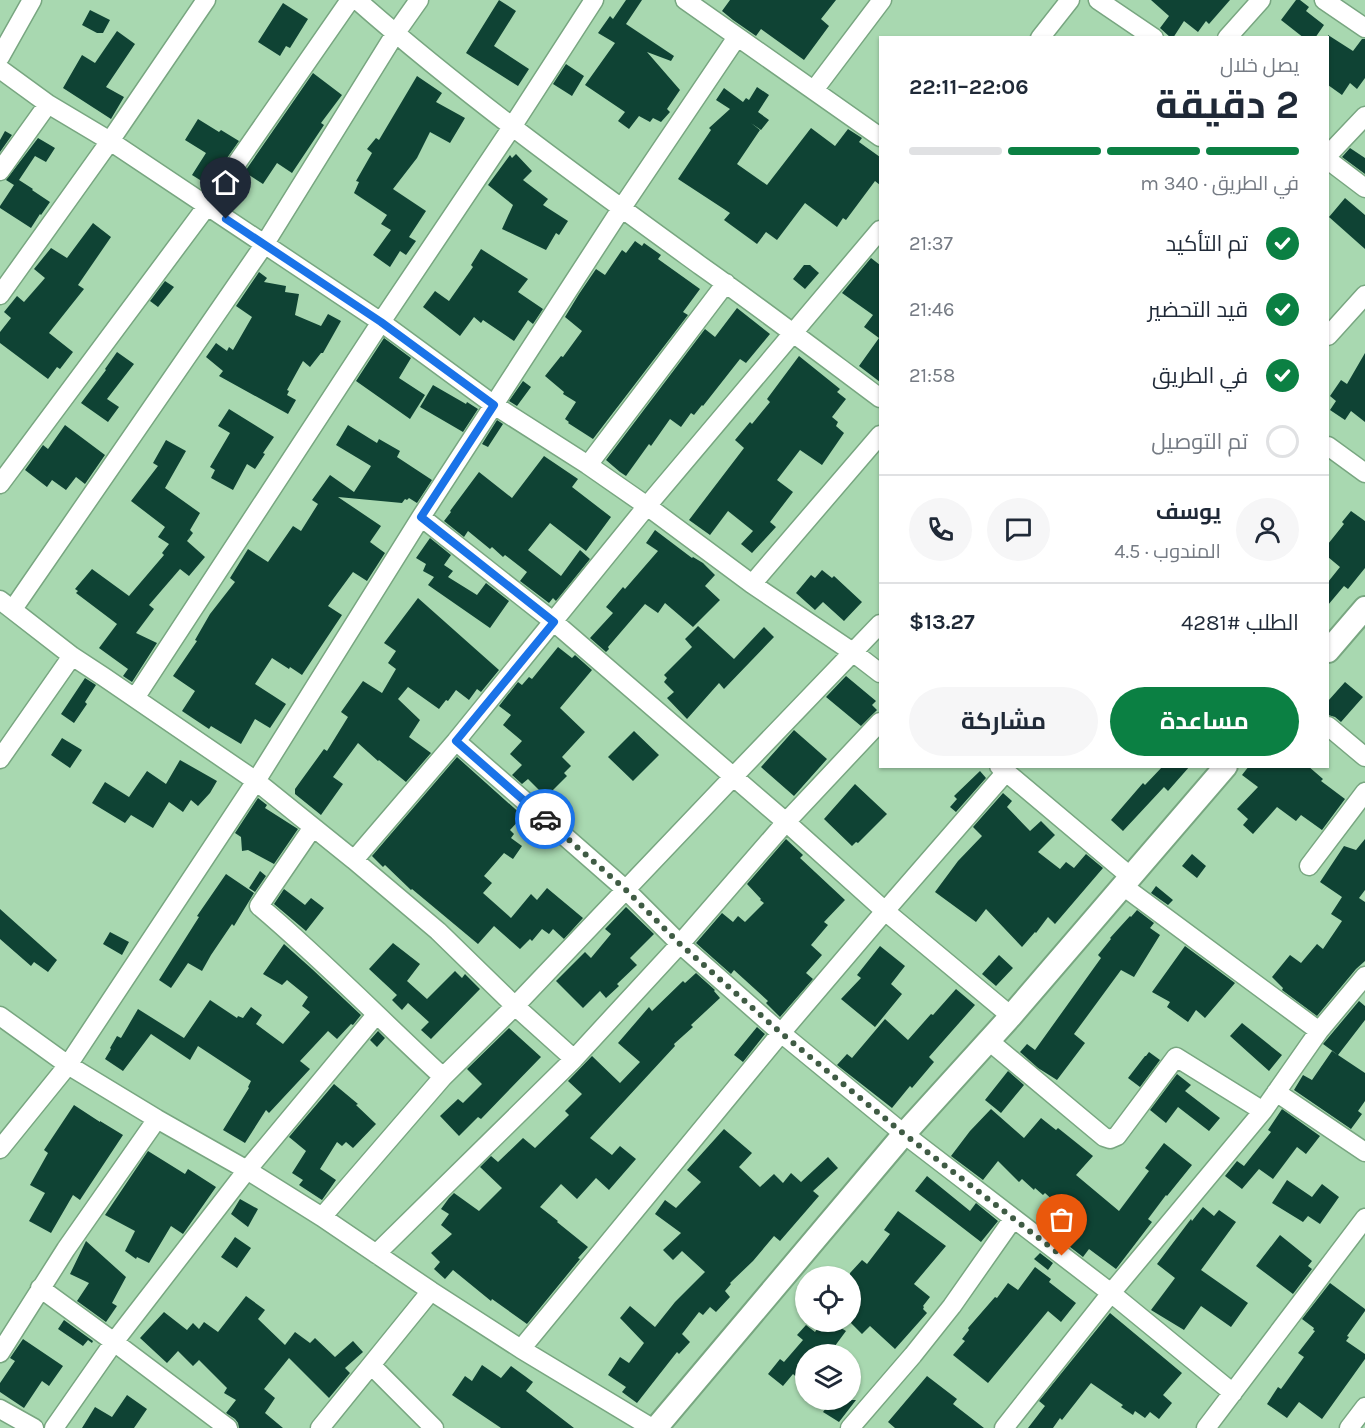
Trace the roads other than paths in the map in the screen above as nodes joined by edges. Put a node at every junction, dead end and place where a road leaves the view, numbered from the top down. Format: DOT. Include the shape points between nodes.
graph roads {
  1 [pos="32,0"];
  2 [pos="206,0"];
  3 [pos="350,0"];
  4 [pos="357,0"];
  5 [pos="418,0"];
  6 [pos="594,0"];
  7 [pos="685,0"];
  8 [pos="882,0"];
  9 [pos="1070,0"];
  10 [pos="1098,0"];
  11 [pos="1261,0"];
  12 [pos="1324,0"];
  13 [pos="710,7"];
  14 [pos="1365,28"];
  15 [pos="395,34"];
  16 [pos="1042,36"];
  17 [pos="1151,36"];
  18 [pos="1229,36"];
  19 [pos="737,37"];
  20 [pos="0,57"];
  21 [pos="0,69"];
  22 [pos="814,90"];
  23 [pos="48,104"];
  24 [pos="1365,116"];
  25 [pos="512,128"];
  26 [pos="879,136"];
  27 [pos="110,141"];
  28 [pos="1329,154"];
  29 [pos="1329,161"];
  30 [pos="0,171"];
  31 [pos="1365,188"];
  32 [pos="207,206"];
  33 [pos="621,209"];
  34 [pos="879,231"];
  35 [pos="264,245"];
  36 [pos="726,283"];
  37 [pos="0,295"];
  38 [pos="1365,295"];
  39 [pos="381,322"];
  40 [pos="794,332"];
  41 [pos="1329,335"];
  42 [pos="879,397"];
  43 [pos="494,405"];
  44 [pos="879,436"];
  45 [pos="1329,447"];
  46 [pos="588,465"];
  47 [pos="1365,473"];
  48 [pos="0,484"];
  49 [pos="647,506"];
  50 [pos="421,517"];
  51 [pos="752,584"];
  52 [pos="6,605"];
  53 [pos="1365,608"];
  54 [pos="554,622"];
  55 [pos="879,625"];
  56 [pos="1329,650"];
  57 [pos="854,653"];
  58 [pos="72,656"];
  59 [pos="879,672"];
  60 [pos="135,698"];
  61 [pos="879,723"];
  62 [pos="1329,727"];
  63 [pos="456,741"];
  64 [pos="1365,757"];
  65 [pos="0,759"];
  66 [pos="1224,768"];
  67 [pos="1003,769"];
  68 [pos="733,777"];
  69 [pos="256,782"];
  70 [pos="1365,792"];
  71 [pos="786,822"];
  72 [pos="313,827"];
  73 [pos="354,860"];
  74 [pos="1309,866"];
  75 [pos="1127,881"];
  76 [pos="625,889"];
  77 [pos="885,911"];
  78 [pos="680,944"];
  79 [pos="1364,979"];
  80 [pos="515,1006"];
  81 [pos="376,1015"];
  82 [pos="0,1016"];
  83 [pos="1011,1016"];
  84 [pos="1319,1031"];
  85 [pos="781,1033"];
  86 [pos="989,1041"];
  87 [pos="574,1059"];
  88 [pos="68,1065"];
  89 [pos="443,1077"];
  90 [pos="1276,1092"];
  91 [pos="1263,1111"];
  92 [pos="157,1119"];
  93 [pos="904,1134"];
  94 [pos="0,1149"];
  95 [pos="1365,1152"];
  96 [pos="247,1170"];
  97 [pos="322,1216"];
  98 [pos="1365,1218"];
  99 [pos="1013,1219"];
  100 [pos="376,1254"];
  101 [pos="40,1288"];
  102 [pos="431,1291"];
  103 [pos="1111,1293"];
  104 [pos="114,1342"];
  105 [pos="521,1349"];
  106 [pos="0,1353"];
  107 [pos="371,1365"];
  108 [pos="1233,1393"];
  109 [pos="1365,1407"];
  110 [pos="0,1408"];
  111 [pos="34,1428"];
  112 [pos="54,1428"];
  113 [pos="228,1428"];
  114 [pos="320,1428"];
  115 [pos="434,1428"];
  116 [pos="654,1428"];
  117 [pos="850,1428"];
  118 [pos="1004,1428"];
  119 [pos="1206,1428"];
  120 [pos="1349,1428"];
  1 -- 20 [label="street"];
  2 -- 27 [label="street"];
  3 -- 32 [label="street"];
  4 -- 15 [label="street"];
  5 -- 15 [label="street"];
  6 -- 25 [label="street"];
  7 -- 13 [label="street"];
  8 -- 22 [label="street"];
  9 -- 16 [label="street"];
  10 -- 17 [label="street"];
  11 -- 18 [label="street"];
  12 -- 14 [label="street"];
  13 -- 19 [label="street"];
  15 -- 25 [label="street"];
  15 -- 35 [label="street"];
  19 -- 22 [label="street"];
  19 -- 33 [label="street"];
  21 -- 23 [label="street"];
  22 -- 26 [label="street"];
  23 -- 27 [label="street"];
  23 -- 30 [label="street"];
  24 -- 28 [label="street"];
  25 -- 33 [label="street"];
  25 -- 39 [label="street"];
  27 -- 32 [label="street"];
  27 -- 37 [label="street"];
  29 -- 31 [label="street"];
  32 -- 35 [label="street"];
  32 -- 48 [label="street"];
  33 -- 36 [label="street"];
  33 -- 43 [label="street"];
  34 -- 40 [label="street"];
  35 -- 39 [label="street"];
  35 -- 52 [label="street"];
  36 -- 40 [label="street"];
  36 -- 46 [label="street"];
  38 -- 41 [label="street"];
  39 -- 43 [label="street"];
  39 -- 60 [label="street"];
  40 -- 42 [label="street"];
  40 -- 49 [label="street"];
  43 -- 46 [label="street"];
  43 -- 50 [label="street"];
  44 -- 51 [label="street"];
  45 -- 47 [label="street"];
  46 -- 49 [label="street"];
  49 -- 51 [label="street"];
  49 -- 54 [label="street"];
  50 -- 54 [label="street"];
  50 -- 69 [label="street"];
  51 -- 57 [label="street"];
  52 -- 58 [label="street"];
  53 -- 56 [label="street"];
  54 -- 63 [label="street"];
  54 -- 68 [label="street"];
  55 -- 57 [label="street"];
  57 -- 59 [label="street"];
  57 -- 68 [label="street"];
  58 -- 60 [label="street"];
  58 -- 65 [label="street"];
  60 -- 69 [label="street"];
  61 -- 71 [label="street"];
  62 -- 64 [label="street"];
  63 -- 73 [label="street"];
  63 -- 76 [label="street"];
  66 -- 75 [label="street"];
  67 -- 75 [label="street"];
  67 -- 77 [label="street"];
  68 -- 71 [label="street"];
  68 -- 76 [label="street"];
  69 -- 72 [label="street"];
  69 -- 88 [label="street"];
  70 -- 74 [label="street"];
  71 -- 77 [label="street"];
  71 -- 78 [label="street"];
  72 -- 73 [label="street"];
  72 -- 81 [label="street" via="259,906"];
  73 -- 80 [label="street" via="438,932"];
  75 -- 83 [label="street"];
  75 -- 84 [label="street"];
  76 -- 78 [label="street"];
  76 -- 80 [label="street"];
  77 -- 83 [label="street"];
  77 -- 85 [label="street"];
  78 -- 85 [label="street"];
  78 -- 87 [label="street"];
  79 -- 84 [label="street"];
  80 -- 87 [label="street"];
  80 -- 89 [label="street"];
  81 -- 89 [label="street"];
  81 -- 96 [label="street"];
  82 -- 88 [label="street"];
  83 -- 86 [label="street"];
  84 -- 90 [label="street"];
  85 -- 93 [label="street"];
  85 -- 105 [label="street"];
  86 -- 91 [label="street" via="1110,1139 1117,1136 1176,1057"];
  86 -- 93 [label="street"];
  87 -- 100 [label="street"];
  88 -- 92 [label="street"];
  88 -- 94 [label="street"];
  89 -- 97 [label="street"];
  90 -- 91 [label="street"];
  90 -- 95 [label="street"];
  91 -- 103 [label="street"];
  92 -- 96 [label="street"];
  92 -- 101 [label="street"];
  93 -- 99 [label="street"];
  93 -- 116 [label="street"];
  96 -- 97 [label="street"];
  96 -- 104 [label="street"];
  97 -- 100 [label="street"];
  98 -- 108 [label="street"];
  99 -- 103 [label="street"];
  99 -- 117 [label="street" via="952,1306"];
  100 -- 102 [label="street"];
  101 -- 104 [label="street"];
  101 -- 106 [label="street"];
  102 -- 105 [label="street"];
  102 -- 107 [label="street"];
  103 -- 108 [label="street"];
  103 -- 118 [label="street"];
  104 -- 112 [label="street"];
  104 -- 113 [label="street"];
  105 -- 116 [label="street"];
  107 -- 114 [label="street"];
  107 -- 115 [label="street"];
  108 -- 119 [label="street"];
  109 -- 120 [label="street"];
  110 -- 111 [label="street"];
}
